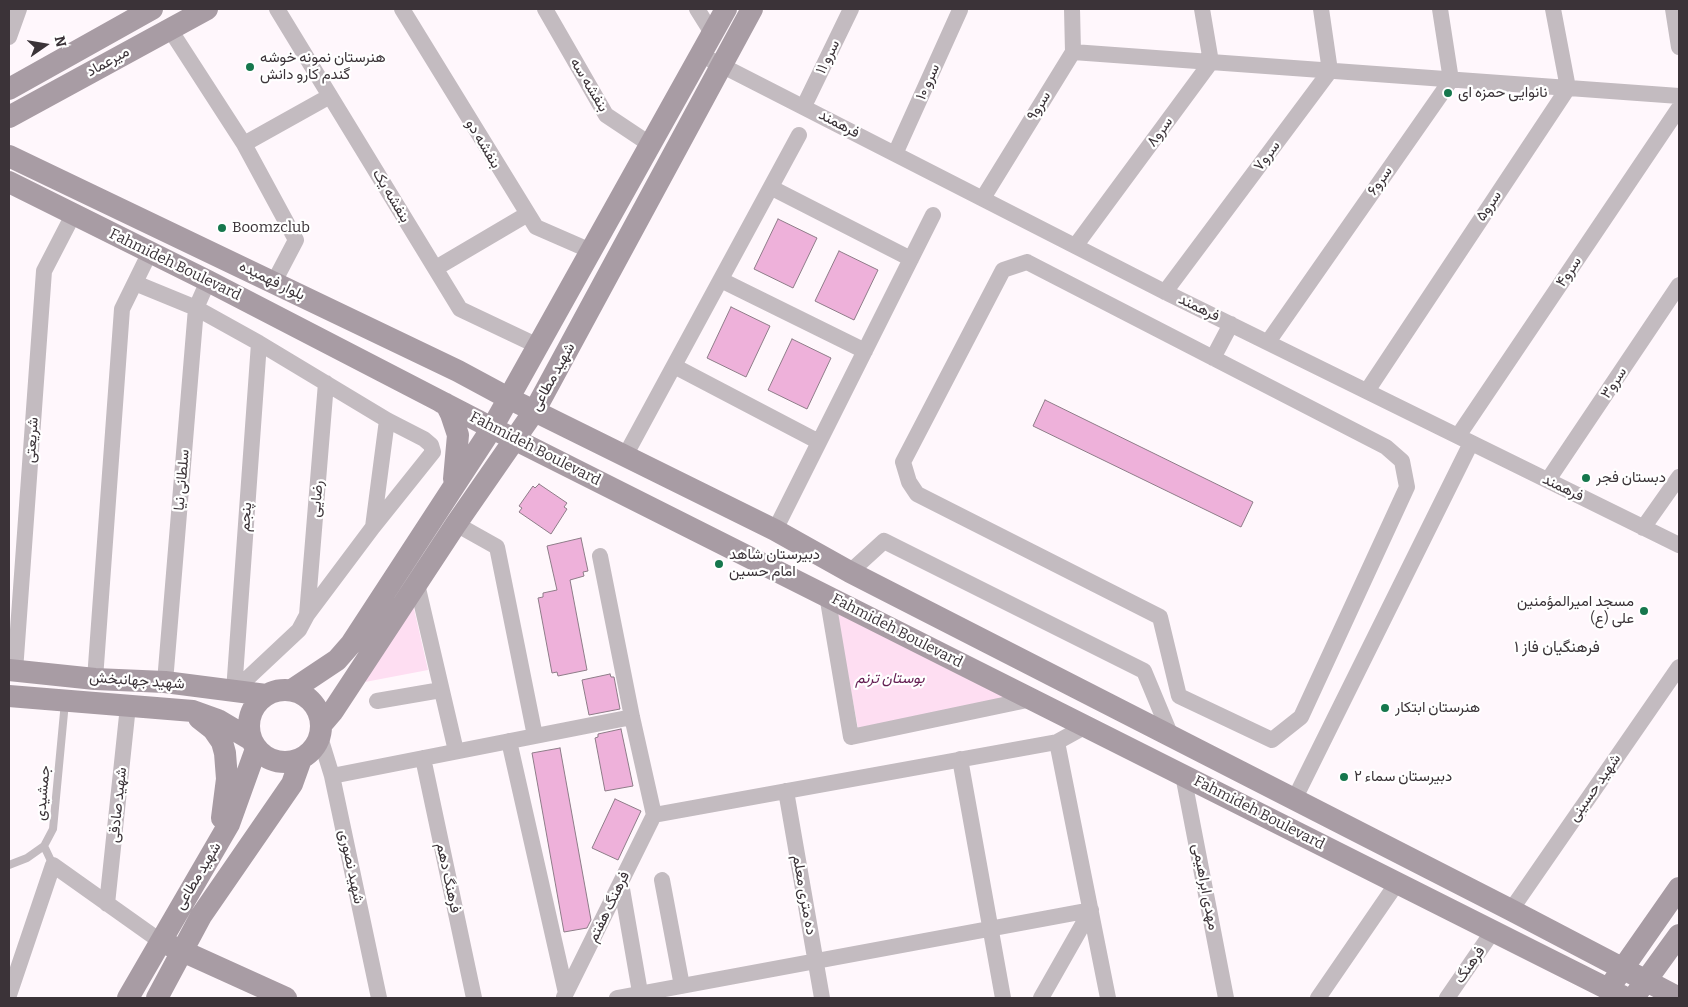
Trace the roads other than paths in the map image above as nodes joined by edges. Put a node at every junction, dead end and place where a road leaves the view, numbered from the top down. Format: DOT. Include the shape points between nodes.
graph roads {
  1 [pos="18,9"];
  2 [pos="152,9"];
  3 [pos="207,9"];
  4 [pos="277,9"];
  5 [pos="402,9"];
  6 [pos="545,9"];
  7 [pos="697,9"];
  8 [pos="726,9"];
  9 [pos="752,9"];
  10 [pos="851,9"];
  11 [pos="1072,9"];
  12 [pos="1202,9"];
  13 [pos="1321,9"];
  14 [pos="1440,9"];
  15 [pos="1553,9"];
  16 [pos="1673,9"];
  17 [pos="960,10"];
  18 [pos="131,20"];
  19 [pos="168,28"];
  20 [pos="712,34"];
  21 [pos="9,36"];
  22 [pos="144,42"];
  23 [pos="1679,47"];
  24 [pos="1073,52"];
  25 [pos="701,54"];
  26 [pos="1211,62"];
  27 [pos="722,66"];
  28 [pos="1330,71"];
  29 [pos="1451,80"];
  30 [pos="1568,88"];
  31 [pos="9,89"];
  32 [pos="330,96"];
  33 [pos="1679,96"];
  34 [pos="804,106"];
  35 [pos="1679,108"];
  36 [pos="9,117"];
  37 [pos="799,136"];
  38 [pos="244,144"];
  39 [pos="651,145"];
  40 [pos="895,154"];
  41 [pos="9,156"];
  42 [pos="9,182"];
  43 [pos="772,188"];
  44 [pos="983,198"];
  45 [pos="73,215"];
  46 [pos="526,215"];
  47 [pos="933,215"];
  48 [pos="1076,244"];
  49 [pos="591,251"];
  50 [pos="150,252"];
  51 [pos="911,259"];
  52 [pos="436,268"];
  53 [pos="721,280"];
  54 [pos="208,281"];
  55 [pos="274,282"];
  56 [pos="135,283"];
  57 [pos="1679,285"];
  58 [pos="1165,292"];
  59 [pos="196,308"];
  60 [pos="1231,324"];
  61 [pos="1268,342"];
  62 [pos="259,343"];
  63 [pos="538,346"];
  64 [pos="865,351"];
  65 [pos="1213,358"];
  66 [pos="674,366"];
  67 [pos="326,383"];
  68 [pos="1367,391"];
  69 [pos="434,397"];
  70 [pos="510,399"];
  71 [pos="535,410"];
  72 [pos="387,420"];
  73 [pos="492,428"];
  74 [pos="1465,439"];
  75 [pos="516,440"];
  76 [pos="819,442"];
  77 [pos="625,456"];
  78 [pos="1679,477"];
  79 [pos="1548,480"];
  80 [pos="453,486"];
  81 [pos="456,524"];
  82 [pos="373,527"];
  83 [pos="1643,528"];
  84 [pos="775,530"];
  85 [pos="1679,545"];
  86 [pos="600,556"];
  87 [pos="850,572"];
  88 [pos="417,584"];
  89 [pos="826,596"];
  90 [pos="307,615"];
  91 [pos="1679,667"];
  92 [pos="12,671"];
  93 [pos="95,679"];
  94 [pos="165,682"];
  95 [pos="292,690"];
  96 [pos="441,690"];
  97 [pos="234,691"];
  98 [pos="266,694"];
  99 [pos="9,696"];
  100 [pos="1032,699"];
  101 [pos="65,700"];
  102 [pos="378,702"];
  103 [pos="128,706"];
  104 [pos="177,709"];
  105 [pos="632,717"];
  106 [pos="1086,726"];
  107 [pos="320,731"];
  108 [pos="535,736"];
  109 [pos="1170,736"];
  110 [pos="508,741"];
  111 [pos="1057,742"];
  112 [pos="253,744"];
  113 [pos="456,751"];
  114 [pos="422,758"];
  115 [pos="301,759"];
  116 [pos="960,759"];
  117 [pos="1183,775"];
  118 [pos="332,776"];
  119 [pos="786,791"];
  120 [pos="1294,800"];
  121 [pos="654,815"];
  122 [pos="44,846"];
  123 [pos="212,854"];
  124 [pos="9,865"];
  125 [pos="53,865"];
  126 [pos="662,880"];
  127 [pos="621,883"];
  128 [pos="1397,883"];
  129 [pos="1679,888"];
  130 [pos="108,904"];
  131 [pos="1091,910"];
  132 [pos="1511,910"];
  133 [pos="991,929"];
  134 [pos="1493,931"];
  135 [pos="1679,935"];
  136 [pos="160,941"];
  137 [pos="182,951"];
  138 [pos="815,961"];
  139 [pos="1622,969"];
  140 [pos="682,986"];
  141 [pos="1640,990"];
  142 [pos="9,995"];
  143 [pos="1612,995"];
  144 [pos="564,996"];
  145 [pos="641,996"];
  146 [pos="128,998"];
  147 [pos="157,998"];
  148 [pos="285,998"];
  149 [pos="379,998"];
  150 [pos="474,998"];
  151 [pos="617,998"];
  152 [pos="822,998"];
  153 [pos="1003,998"];
  154 [pos="1041,998"];
  155 [pos="1108,998"];
  156 [pos="1226,998"];
  157 [pos="1318,998"];
  158 [pos="1447,998"];
  159 [pos="1679,998"];
  1 -- 21 [label="street"];
  2 -- 18 [label="street, میرعماد"];
  3 -- 19 [label="street, میرعماد"];
  4 -- 32 [label="street, بنفشه یک"];
  5 -- 46 [label="street, بنفشه دو"];
  6 -- 39 [label="street, بنفشه سه" via="606,115"];
  7 -- 20 [label="street"];
  8 -- 20 [label="street, شهید مطاعی"];
  9 -- 27 [label="street, شهید مطاعی"];
  10 -- 34 [label="street, ۱۱ سرو"];
  11 -- 24 [label="street"];
  12 -- 26 [label="street"];
  13 -- 28 [label="street"];
  14 -- 29 [label="street"];
  15 -- 30 [label="street"];
  16 -- 23 [label="street"];
  17 -- 40 [label="street, سرو ۱۰"];
  18 -- 22 [label="street"];
  18 -- 31 [label="street, میرعماد"];
  19 -- 22 [label="street, میرعماد"];
  19 -- 38 [label="street"];
  20 -- 25 [label="street, شهید مطاعی"];
  22 -- 36 [label="street, میرعماد"];
  24 -- 26 [label="street"];
  24 -- 44 [label="street, سرو۹"];
  25 -- 27 [label="street, فرهمند"];
  25 -- 39 [label="street, شهید مطاعی"];
  26 -- 28 [label="street"];
  26 -- 48 [label="street, سرو۸"];
  27 -- 34 [label="street, فرهمند"];
  27 -- 71 [label="street, شهید مطاعی"];
  28 -- 29 [label="street"];
  28 -- 58 [label="street, سرو۷"];
  29 -- 30 [label="street"];
  29 -- 61 [label="street, سرو۶"];
  30 -- 33 [label="street"];
  30 -- 68 [label="street, سرو۵"];
  32 -- 38 [label="street"];
  32 -- 52 [label="street, بنفشه یک"];
  34 -- 40 [label="street, فرهمند"];
  35 -- 74 [label="street, سرو۴"];
  37 -- 43 [label="street"];
  38 -- 55 [label="street" via="296,240"];
  39 -- 49 [label="street, شهید مطاعی"];
  40 -- 44 [label="street, فرهمند"];
  41 -- 55 [label="street, بلوار فهمیده"];
  42 -- 45 [label="street, Fahmideh Boulevard"];
  43 -- 51 [label="street"];
  43 -- 53 [label="street"];
  44 -- 48 [label="street, فرهمند"];
  45 -- 50 [label="street, Fahmideh Boulevard"];
  45 -- 92 [label="street, شریعتی" via="44,272"];
  46 -- 49 [label="street, بنفشه دو" via="536,227"];
  46 -- 52 [label="street"];
  47 -- 51 [label="street"];
  48 -- 58 [label="street, فرهمند"];
  49 -- 63 [label="street, شهید مطاعی"];
  50 -- 54 [label="street, Fahmideh Boulevard"];
  50 -- 56 [label="street"];
  51 -- 64 [label="street"];
  52 -- 63 [label="street, بنفشه یک" via="460,309"];
  53 -- 64 [label="street"];
  53 -- 66 [label="street"];
  54 -- 59 [label="street, سلطانی نیا"];
  54 -- 69 [label="street, Fahmideh Boulevard"];
  55 -- 70 [label="street, بلوار فهمیده"];
  56 -- 59 [label="street"];
  56 -- 93 [label="street" via="122,309"];
  57 -- 79 [label="street, سرو۳"];
  58 -- 60 [label="street, فرهمند"];
  59 -- 62 [label="street"];
  59 -- 94 [label="street, سلطانی نیا"];
  60 -- 61 [label="street, فرهمند"];
  60 -- 65 [label="street"];
  61 -- 68 [label="street, فرهمند"];
  62 -- 67 [label="street"];
  62 -- 97 [label="street, پنجم"];
  63 -- 70 [label="street, شهید مطاعی"];
  64 -- 76 [label="street"];
  65 -- 65 [label="street" via="1386,447 1402,461 1407,487 1300,718 1272,740 1179,696 1160,617 917,494 909,482 903,462 1003,270 1027,262"];
  66 -- 76 [label="street"];
  66 -- 77 [label="street"];
  67 -- 72 [label="street"];
  67 -- 90 [label="street, رضایی"];
  68 -- 74 [label="street, فرهمند"];
  69 -- 73 [label="street, Fahmideh Boulevard"];
  69 -- 80 [label="street" via="446,404 456,429 458,453"];
  70 -- 71 [label="street, بلوار فهمیده"];
  70 -- 73 [label="street, شهید مطاعی"];
  71 -- 75 [label="street, شهید مطاعی"];
  71 -- 77 [label="street, Fahmideh Boulevard"];
  72 -- 82 [label="street"];
  72 -- 82 [label="street" via="424,439 433,452"];
  73 -- 75 [label="street, Fahmideh Boulevard"];
  73 -- 80 [label="street, شهید مطاعی"];
  74 -- 79 [label="street, فرهمند"];
  74 -- 120 [label="street, سرو۴"];
  75 -- 81 [label="street, شهید مطاعی"];
  75 -- 89 [label="street, Fahmideh Boulevard"];
  76 -- 84 [label="street"];
  77 -- 84 [label="street, Fahmideh Boulevard"];
  78 -- 83 [label="street"];
  79 -- 83 [label="street, فرهمند"];
  80 -- 95 [label="street, شهید مطاعی" via="351,644 337,660"];
  81 -- 88 [label="street, شهید مطاعی"];
  81 -- 108 [label="street" via="497,547"];
  82 -- 90 [label="street"];
  83 -- 85 [label="street, فرهمند"];
  84 -- 87 [label="street, Fahmideh Boulevard"];
  86 -- 105 [label="street"];
  87 -- 109 [label="street, Fahmideh Boulevard"];
  87 -- 109 [label="street" via="884,541 1144,671"];
  88 -- 96 [label="street"];
  88 -- 107 [label="street, شهید مطاعی"];
  89 -- 100 [label="street, Fahmideh Boulevard"];
  89 -- 100 [label="street" via="851,737"];
  90 -- 97 [label="street" via="286,644"];
  91 -- 132 [label="street, شهید حسینی"];
  92 -- 93 [label="street, شهید جهانبخش"];
  93 -- 94 [label="street, شهید جهانبخش"];
  94 -- 97 [label="street, شهید جهانبخش"];
  95 -- 98 [label="street"];
  95 -- 107 [label="street" via="309,699 320,715"];
  96 -- 102 [label="street"];
  96 -- 113 [label="street"];
  97 -- 98 [label="street, شهید جهانبخش"];
  98 -- 112 [label="street" via="250,714 248,726"];
  99 -- 101 [label="street, شهید جهانبخش"];
  100 -- 106 [label="street, Fahmideh Boulevard"];
  101 -- 103 [label="street, شهید جهانبخش"];
  101 -- 122 [label="lane, جمشیدی" via="53,829"];
  103 -- 104 [label="street, شهید جهانبخش"];
  103 -- 130 [label="street, شهید صادقی"];
  104 -- 112 [label="street, شهید جهانبخش" via="218,720"];
  104 -- 123 [label="street" via="213,729 225,753 225,799"];
  105 -- 108 [label="street"];
  105 -- 121 [label="street"];
  106 -- 111 [label="street"];
  106 -- 117 [label="street, Fahmideh Boulevard"];
  107 -- 115 [label="street" via="315,746"];
  107 -- 118 [label="street, شهید نصوری"];
  108 -- 110 [label="street"];
  109 -- 120 [label="street, Fahmideh Boulevard"];
  110 -- 113 [label="street"];
  110 -- 144 [label="street"];
  111 -- 116 [label="street"];
  111 -- 131 [label="street"];
  112 -- 115 [label="street" via="266,758 277,762 290,763"];
  112 -- 123 [label="street, شهید مطاعی" via="232,818"];
  113 -- 114 [label="street"];
  114 -- 118 [label="street"];
  114 -- 150 [label="street, فرهنگ دهم"];
  115 -- 137 [label="street, شهید مطاعی" via="292,784 201,916"];
  116 -- 119 [label="street"];
  116 -- 133 [label="street"];
  117 -- 128 [label="street, Fahmideh Boulevard"];
  117 -- 156 [label="street, مهدی ابراهیمی"];
  118 -- 149 [label="street, شهید نصوری"];
  119 -- 121 [label="street"];
  119 -- 138 [label="street, ده متری معلم"];
  120 -- 132 [label="street, Fahmideh Boulevard"];
  121 -- 127 [label="street, فرهنگ هفتم"];
  122 -- 124 [label="lane"];
  122 -- 125 [label="lane"];
  123 -- 136 [label="street, شهید مطاعی"];
  125 -- 130 [label="street"];
  125 -- 142 [label="street"];
  126 -- 140 [label="street"];
  127 -- 144 [label="street, فرهنگ هفتم"];
  127 -- 145 [label="street"];
  128 -- 134 [label="street, Fahmideh Boulevard"];
  128 -- 157 [label="street"];
  129 -- 139 [label="street"];
  130 -- 136 [label="street"];
  131 -- 133 [label="street"];
  131 -- 154 [label="street"];
  131 -- 155 [label="street"];
  132 -- 139 [label="street, Fahmideh Boulevard"];
  133 -- 138 [label="street"];
  133 -- 153 [label="street"];
  134 -- 143 [label="street, Fahmideh Boulevard"];
  134 -- 158 [label="street, فرهنگ"];
  135 -- 141 [label="street"];
  136 -- 137 [label="street"];
  136 -- 146 [label="street, شهید مطاعی"];
  137 -- 147 [label="street, شهید مطاعی"];
  137 -- 148 [label="street"];
  138 -- 140 [label="street"];
  138 -- 152 [label="street, ده متری معلم"];
  139 -- 141 [label="street, Fahmideh Boulevard"];
  139 -- 143 [label="street"];
  140 -- 145 [label="street"];
  141 -- 159 [label="street, Fahmideh Boulevard"];
  145 -- 151 [label="street"];
}
